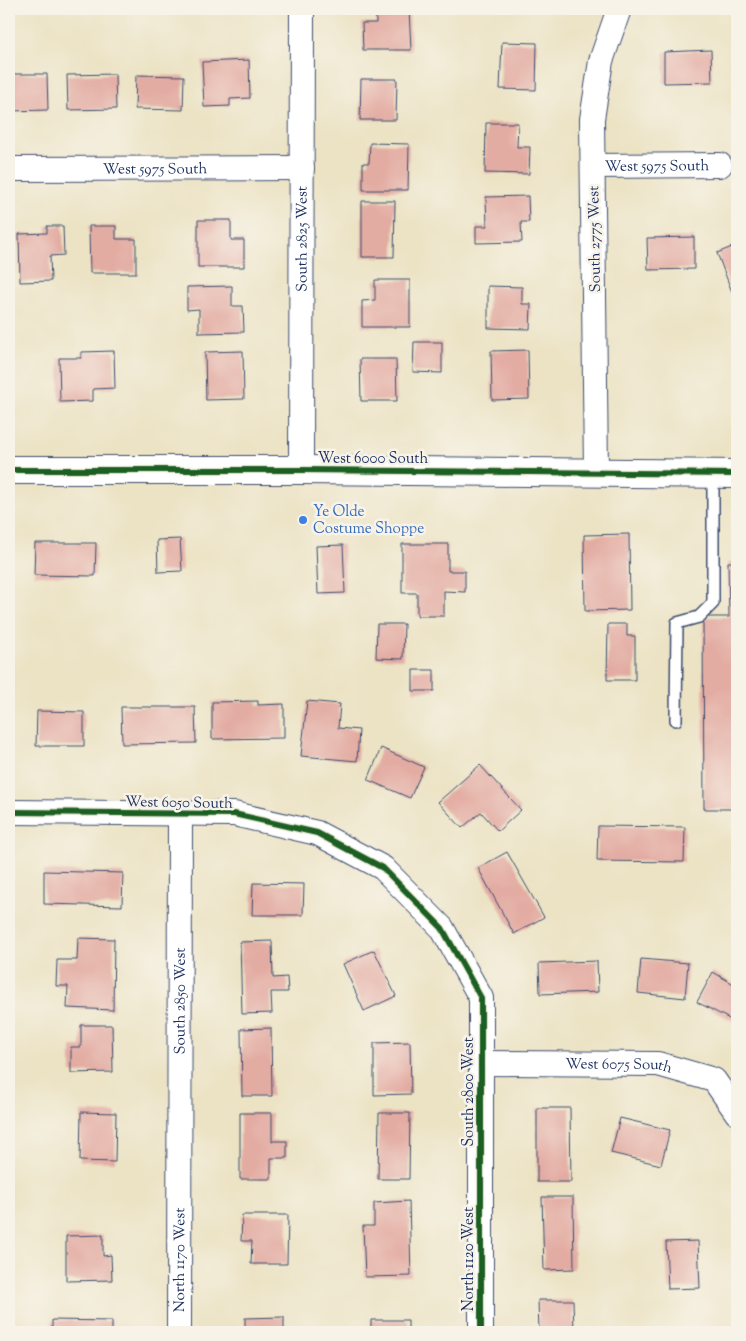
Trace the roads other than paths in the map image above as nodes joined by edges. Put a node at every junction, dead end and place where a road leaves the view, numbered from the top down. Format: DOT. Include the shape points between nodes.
graph roads {
  1 [pos="302,9"];
  2 [pos="619,9"];
  3 [pos="720,165"];
  4 [pos="593,166"];
  5 [pos="302,168"];
  6 [pos="9,169"];
  7 [pos="9,470"];
  8 [pos="301,470"];
  9 [pos="596,472"];
  10 [pos="725,474"];
  11 [pos="676,720"];
  12 [pos="9,812"];
  13 [pos="180,814"];
  14 [pos="481,998"];
  15 [pos="481,1063"];
  16 [pos="737,1113"];
  17 [pos="481,1186"];
  18 [pos="179,1187"];
  19 [pos="179,1332"];
  20 [pos="481,1332"];
  1 -- 5 [label="street, South 2825 West"];
  2 -- 4 [label="street, South 2775 West" via="600,61 592,119"];
  3 -- 4 [label="street, West 5975 South"];
  4 -- 9 [label="street, South 2775 West"];
  5 -- 6 [label="street, West 5975 South"];
  5 -- 8 [label="street, South 2825 West"];
  7 -- 8 [label="street, West 6000 South"];
  8 -- 9 [label="street, West 6000 South"];
  9 -- 10 [label="street, West 6000 South"];
  10 -- 11 [label="lane" via="713,603 699,618 677,623"];
  12 -- 13 [label="street, West 6050 South"];
  13 -- 14 [label="street, West 6050 South" via="234,814 317,833 383,868 442,928"];
  13 -- 18 [label="street, South 2850 West"];
  14 -- 15 [label="street, South 2800 West"];
  15 -- 16 [label="street, West 6075 South" via="658,1064 714,1080"];
  15 -- 17 [label="street, South 2800 West"];
  17 -- 20 [label="street, North 1120 West"];
  18 -- 19 [label="street, North 1170 West"];
}
